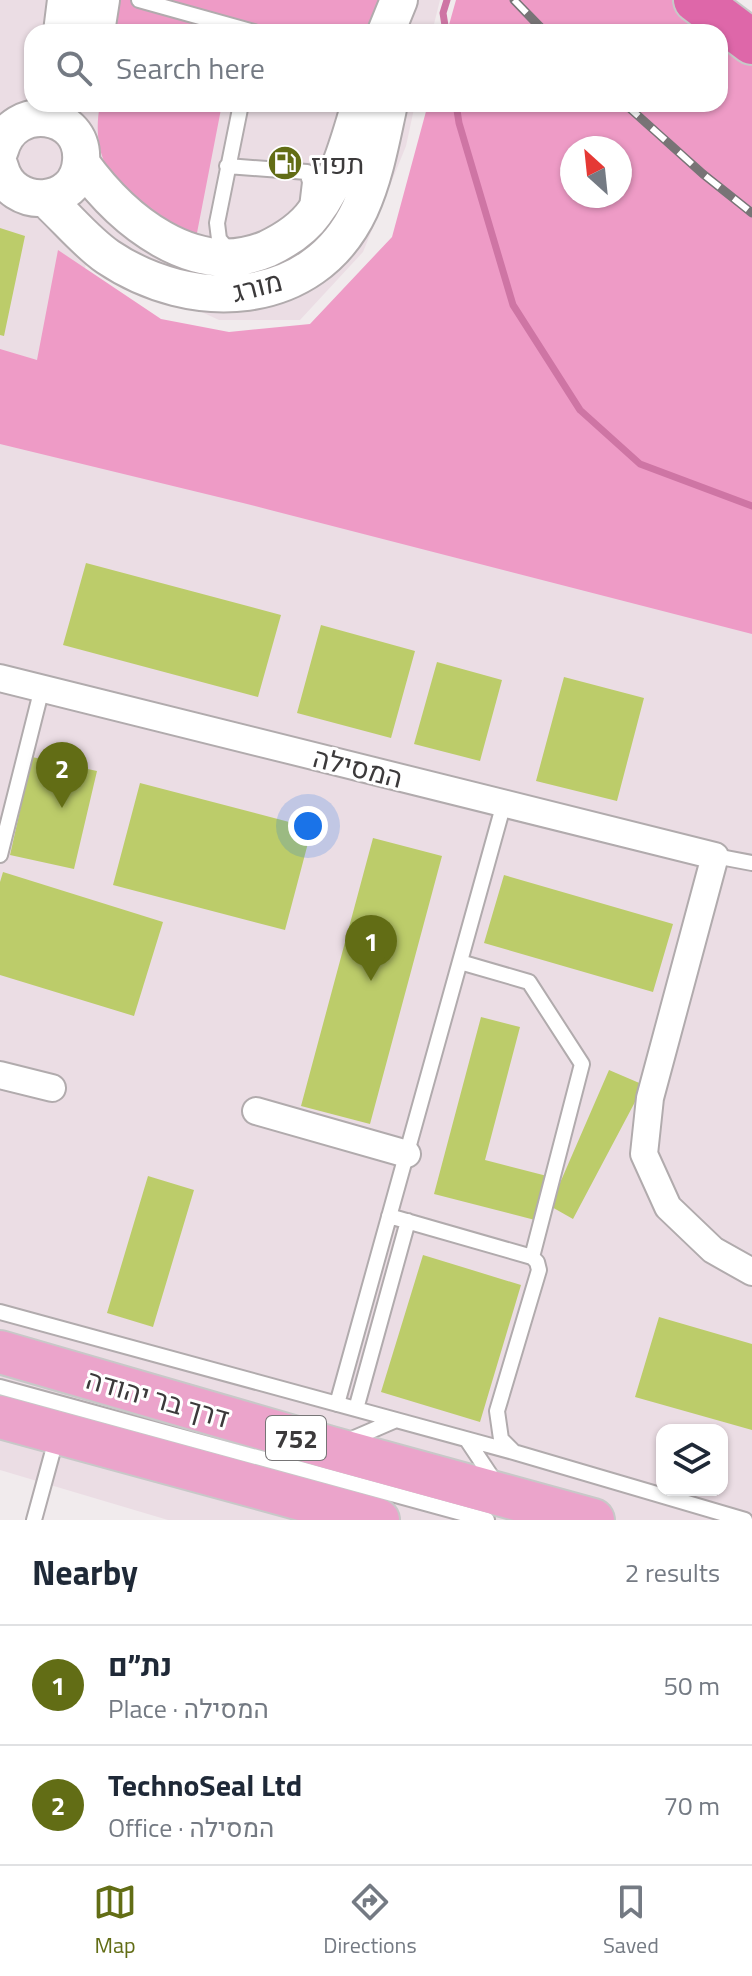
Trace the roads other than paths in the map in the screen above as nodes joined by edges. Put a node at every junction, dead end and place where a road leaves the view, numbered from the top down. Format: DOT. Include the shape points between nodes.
graph roads {
  1 [pos="66,0"];
  2 [pos="139,0"];
  3 [pos="399,0"];
  4 [pos="410,0"];
  5 [pos="696,0"];
  6 [pos="63,24"];
  7 [pos="225,24"];
  8 [pos="389,24"];
  9 [pos="405,24"];
  10 [pos="752,42"];
  11 [pos="239,112"];
  12 [pos="357,112"];
  13 [pos="387,112"];
  14 [pos="80,135"];
  15 [pos="12,145"];
  16 [pos="227,166"];
  17 [pos="46,199"];
  18 [pos="304,225"];
  19 [pos="244,257"];
  20 [pos="0,678"];
  21 [pos="42,688"];
  22 [pos="504,803"];
  23 [pos="0,855"];
  24 [pos="715,856"];
  25 [pos="752,863"];
  26 [pos="460,962"];
  27 [pos="0,1075"];
  28 [pos="52,1088"];
  29 [pos="256,1111"];
  30 [pos="407,1154"];
  31 [pos="389,1216"];
  32 [pos="408,1221"];
  33 [pos="532,1257"];
  34 [pos="752,1272"];
  35 [pos="0,1312"];
  36 [pos="0,1352"];
  37 [pos="0,1387"];
  38 [pos="337,1404"];
  39 [pos="356,1409"];
  40 [pos="0,1417"];
  41 [pos="396,1420"];
  42 [pos="58,1433"];
  43 [pos="467,1440"];
  44 [pos="331,1448"];
  45 [pos="517,1453"];
  46 [pos="496,1508"];
  47 [pos="34,1520"];
  48 [pos="378,1520"];
  49 [pos="593,1520"];
  50 [pos="745,1520"];
  1 -- 6 [label="street"];
  2 -- 7 [label="lane"];
  3 -- 8 [label="street"];
  4 -- 9 [label="street"];
  5 -- 10 [label="highway"];
  11 -- 16 [label="lane"];
  12 -- 18 [label="street, מורג" via="337,175"];
  13 -- 17 [label="street, מורג" via="373,176 345,233 309,269 261,290 198,293 134,273 105,255"];
  14 -- 15 [label="street" via="46,117"];
  14 -- 17 [label="street" via="77,176 70,187"];
  14 -- 19 [label="street, מורג" via="100,189 119,208 176,247 216,258"];
  15 -- 17 [label="street" via="23,196"];
  16 -- 18 [label="lane" via="307,172"];
  16 -- 19 [label="lane" via="217,231 227,251"];
  18 -- 19 [label="street, מורג" via="274,246"];
  20 -- 21 [label="street, המסילה"];
  21 -- 22 [label="street, המסילה"];
  21 -- 23 [label="lane"];
  22 -- 24 [label="street, המסילה"];
  22 -- 26 [label="lane"];
  24 -- 25 [label="lane"];
  24 -- 34 [label="street" via="650,1098 644,1154 668,1207 713,1250"];
  26 -- 30 [label="lane"];
  26 -- 33 [label="lane" via="529,982 582,1064"];
  27 -- 28 [label="street"];
  29 -- 30 [label="street"];
  30 -- 31 [label="lane"];
  31 -- 32 [label="lane"];
  31 -- 38 [label="lane"];
  32 -- 33 [label="lane"];
  32 -- 39 [label="lane"];
  33 -- 45 [label="lane" via="539,1270 497,1411 501,1439"];
  35 -- 38 [label="lane"];
  36 -- 44 [label="main road, דרך בר יהודה / 752"];
  37 -- 46 [label="lane"];
  38 -- 39 [label="lane"];
  39 -- 41 [label="lane"];
  40 -- 42 [label="main road, דרך בר יהודה / 752"];
  41 -- 43 [label="lane"];
  41 -- 44 [label="lane"];
  42 -- 47 [label="lane"];
  42 -- 48 [label="main road, דרך בר יהודה / 752"];
  43 -- 45 [label="lane"];
  43 -- 46 [label="lane"];
  44 -- 46 [label="main road, דרך בר יהודה / 752"];
  45 -- 50 [label="lane"];
  46 -- 49 [label="main road, דרך בר יהודה / 752"];
}
